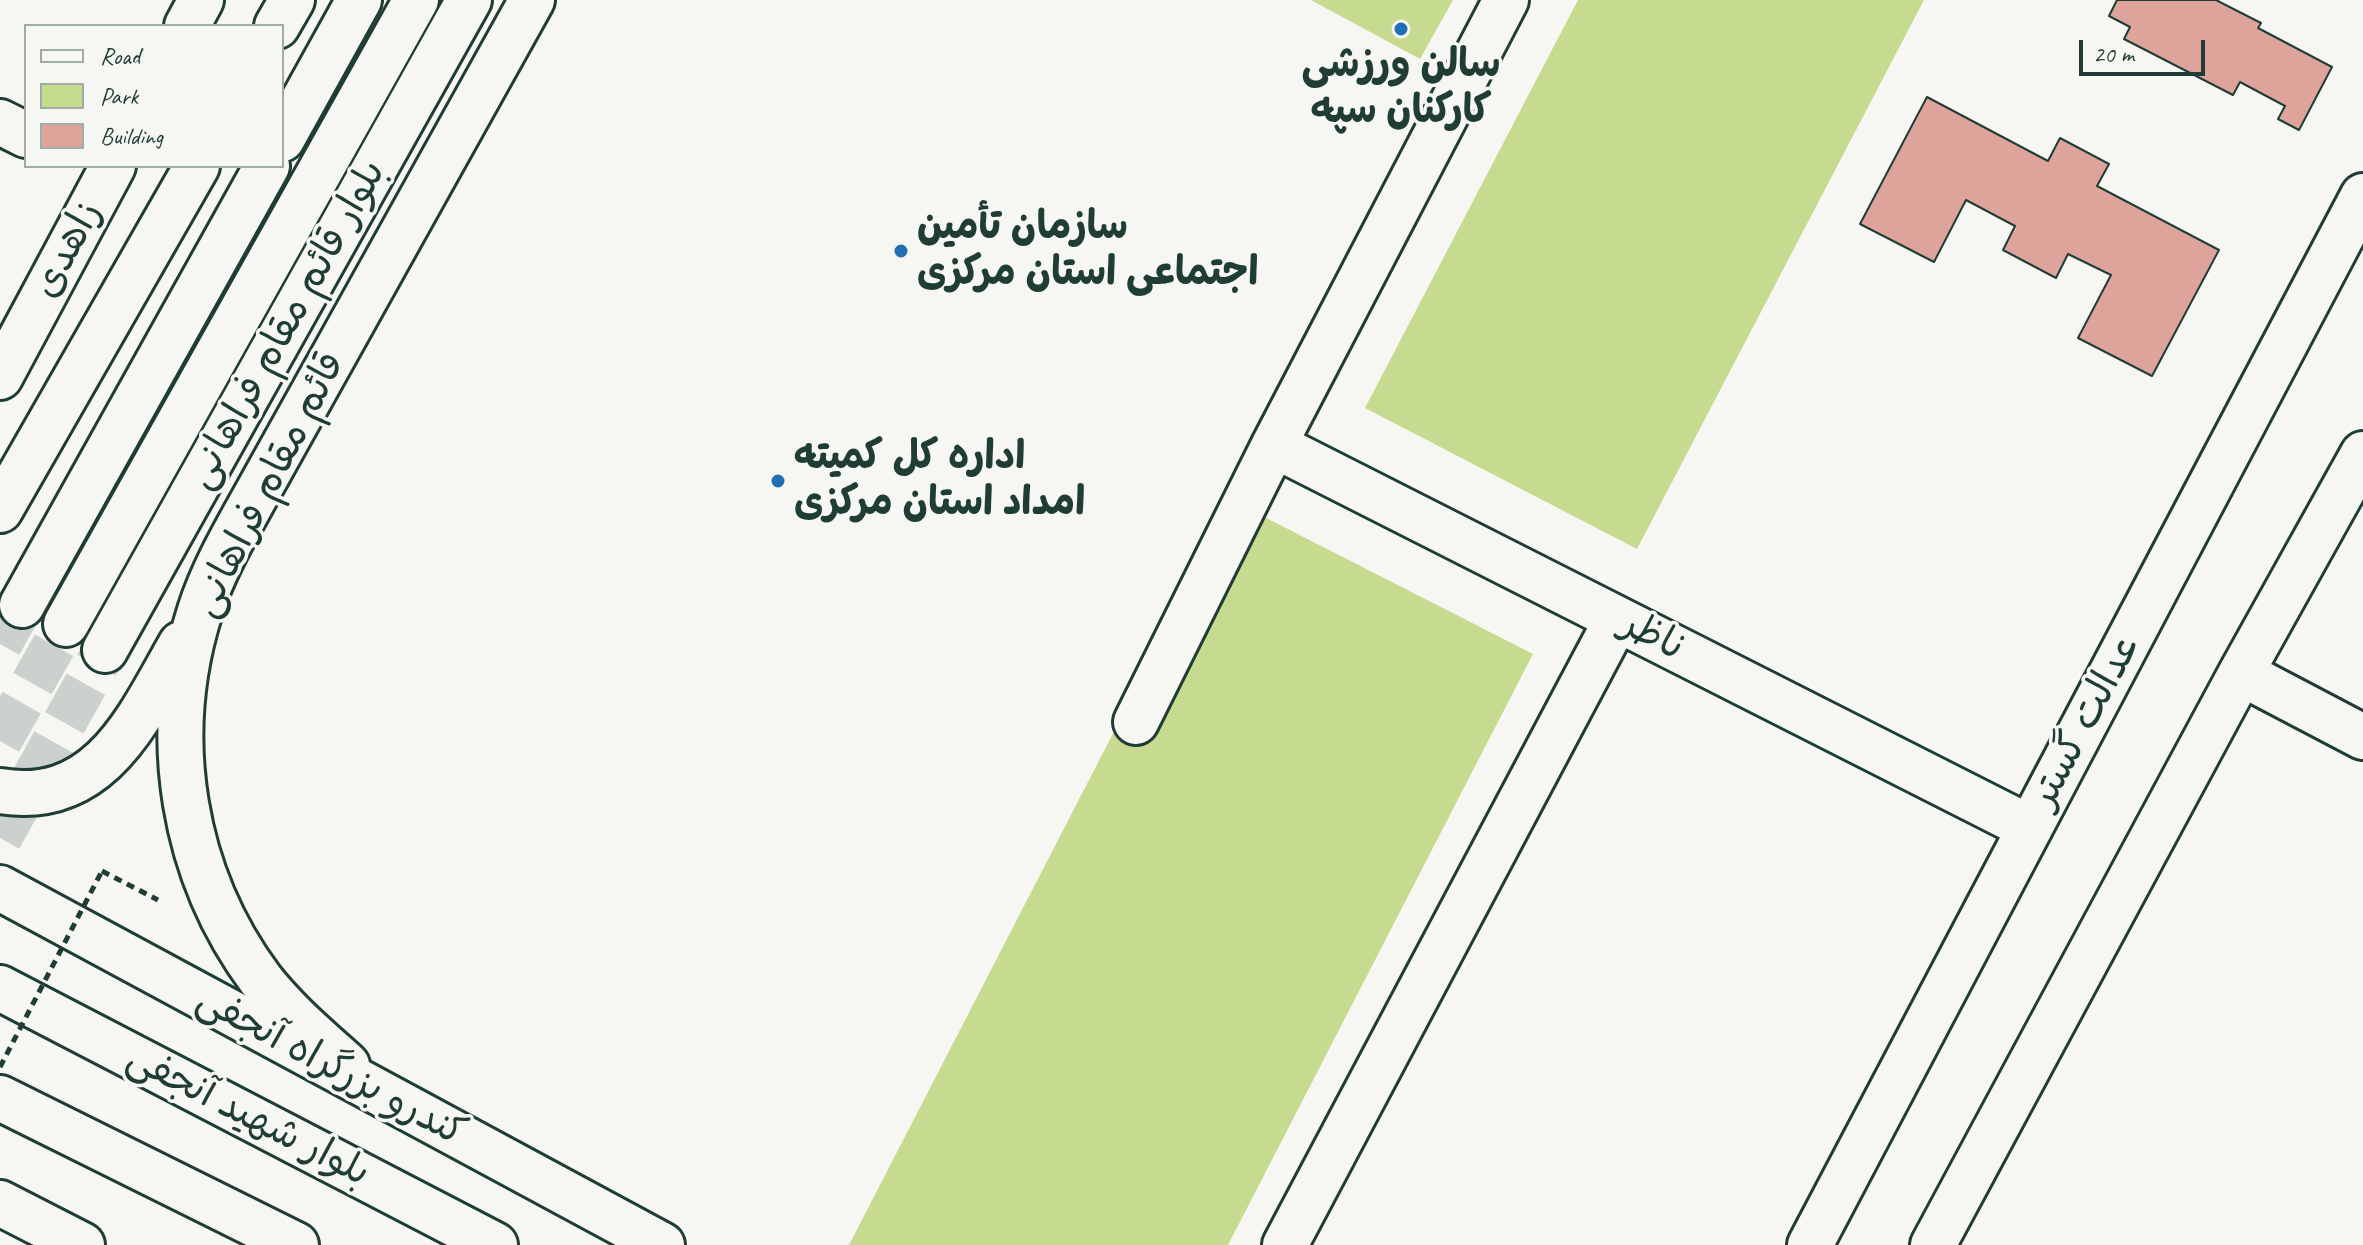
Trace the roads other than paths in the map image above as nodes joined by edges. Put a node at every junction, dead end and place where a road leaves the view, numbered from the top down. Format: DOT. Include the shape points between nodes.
graph roads {
  1 [pos="201,0"];
  2 [pos="292,0"];
  3 [pos="359,0"];
  4 [pos="416,0"];
  5 [pos="469,0"];
  6 [pos="532,0"];
  7 [pos="1506,0"];
  8 [pos="188,24"];
  9 [pos="278,24"];
  10 [pos="0,122"];
  11 [pos="24,134"];
  12 [pos="284,135"];
  13 [pos="196,168"];
  14 [pos="266,168"];
  15 [pos="103,169"];
  16 [pos="2363,196"];
  17 [pos="0,377"];
  18 [pos="1274,445"];
  19 [pos="2363,454"];
  20 [pos="0,510"];
  21 [pos="22,605"];
  22 [pos="201,610"];
  23 [pos="1617,619"];
  24 [pos="66,624"];
  25 [pos="105,650"];
  26 [pos="2241,673"];
  27 [pos="1136,722"];
  28 [pos="2363,737"];
  29 [pos="0,791"];
  30 [pos="2030,828"];
  31 [pos="0,888"];
  32 [pos="0,988"];
  33 [pos="378,1093"];
  34 [pos="0,1098"];
  35 [pos="0,1203"];
  36 [pos="82,1245"];
  37 [pos="296,1245"];
  38 [pos="495,1245"];
  39 [pos="662,1245"];
  40 [pos="1285,1245"];
  41 [pos="1810,1245"];
  42 [pos="1933,1245"];
  1 -- 8 [label="street"];
  2 -- 9 [label="street"];
  3 -- 12 [label="street"];
  4 -- 24 [label="street"];
  5 -- 25 [label="street, بلوار قائم مقام فراهانی"];
  6 -- 22 [label="street, قائم مقام فراهانی" via="261,486"];
  7 -- 18 [label="street"];
  10 -- 11 [label="street"];
  13 -- 20 [label="street"];
  14 -- 21 [label="street"];
  15 -- 17 [label="street, زاهدی"];
  16 -- 30 [label="street, عدالت گستر"];
  18 -- 23 [label="street, ناظر"];
  18 -- 27 [label="street"];
  19 -- 26 [label="street"];
  22 -- 29 [label="street" via="144,710 94,771 50,791"];
  22 -- 33 [label="street, قائم مقام فراهانی" via="188,654 180,748 193,842 210,890 261,980 295,1019"];
  23 -- 30 [label="street, ناظر"];
  23 -- 40 [label="street"];
  26 -- 28 [label="street"];
  26 -- 42 [label="street"];
  30 -- 41 [label="street, عدالت گستر"];
  31 -- 33 [label="street, کندرو بزرگراه آنجفی"];
  32 -- 38 [label="street, بلوار شهید آنجفی"];
  33 -- 39 [label="street, کندرو بزرگراه آنجفی"];
  34 -- 37 [label="street"];
  35 -- 36 [label="street"];
}
